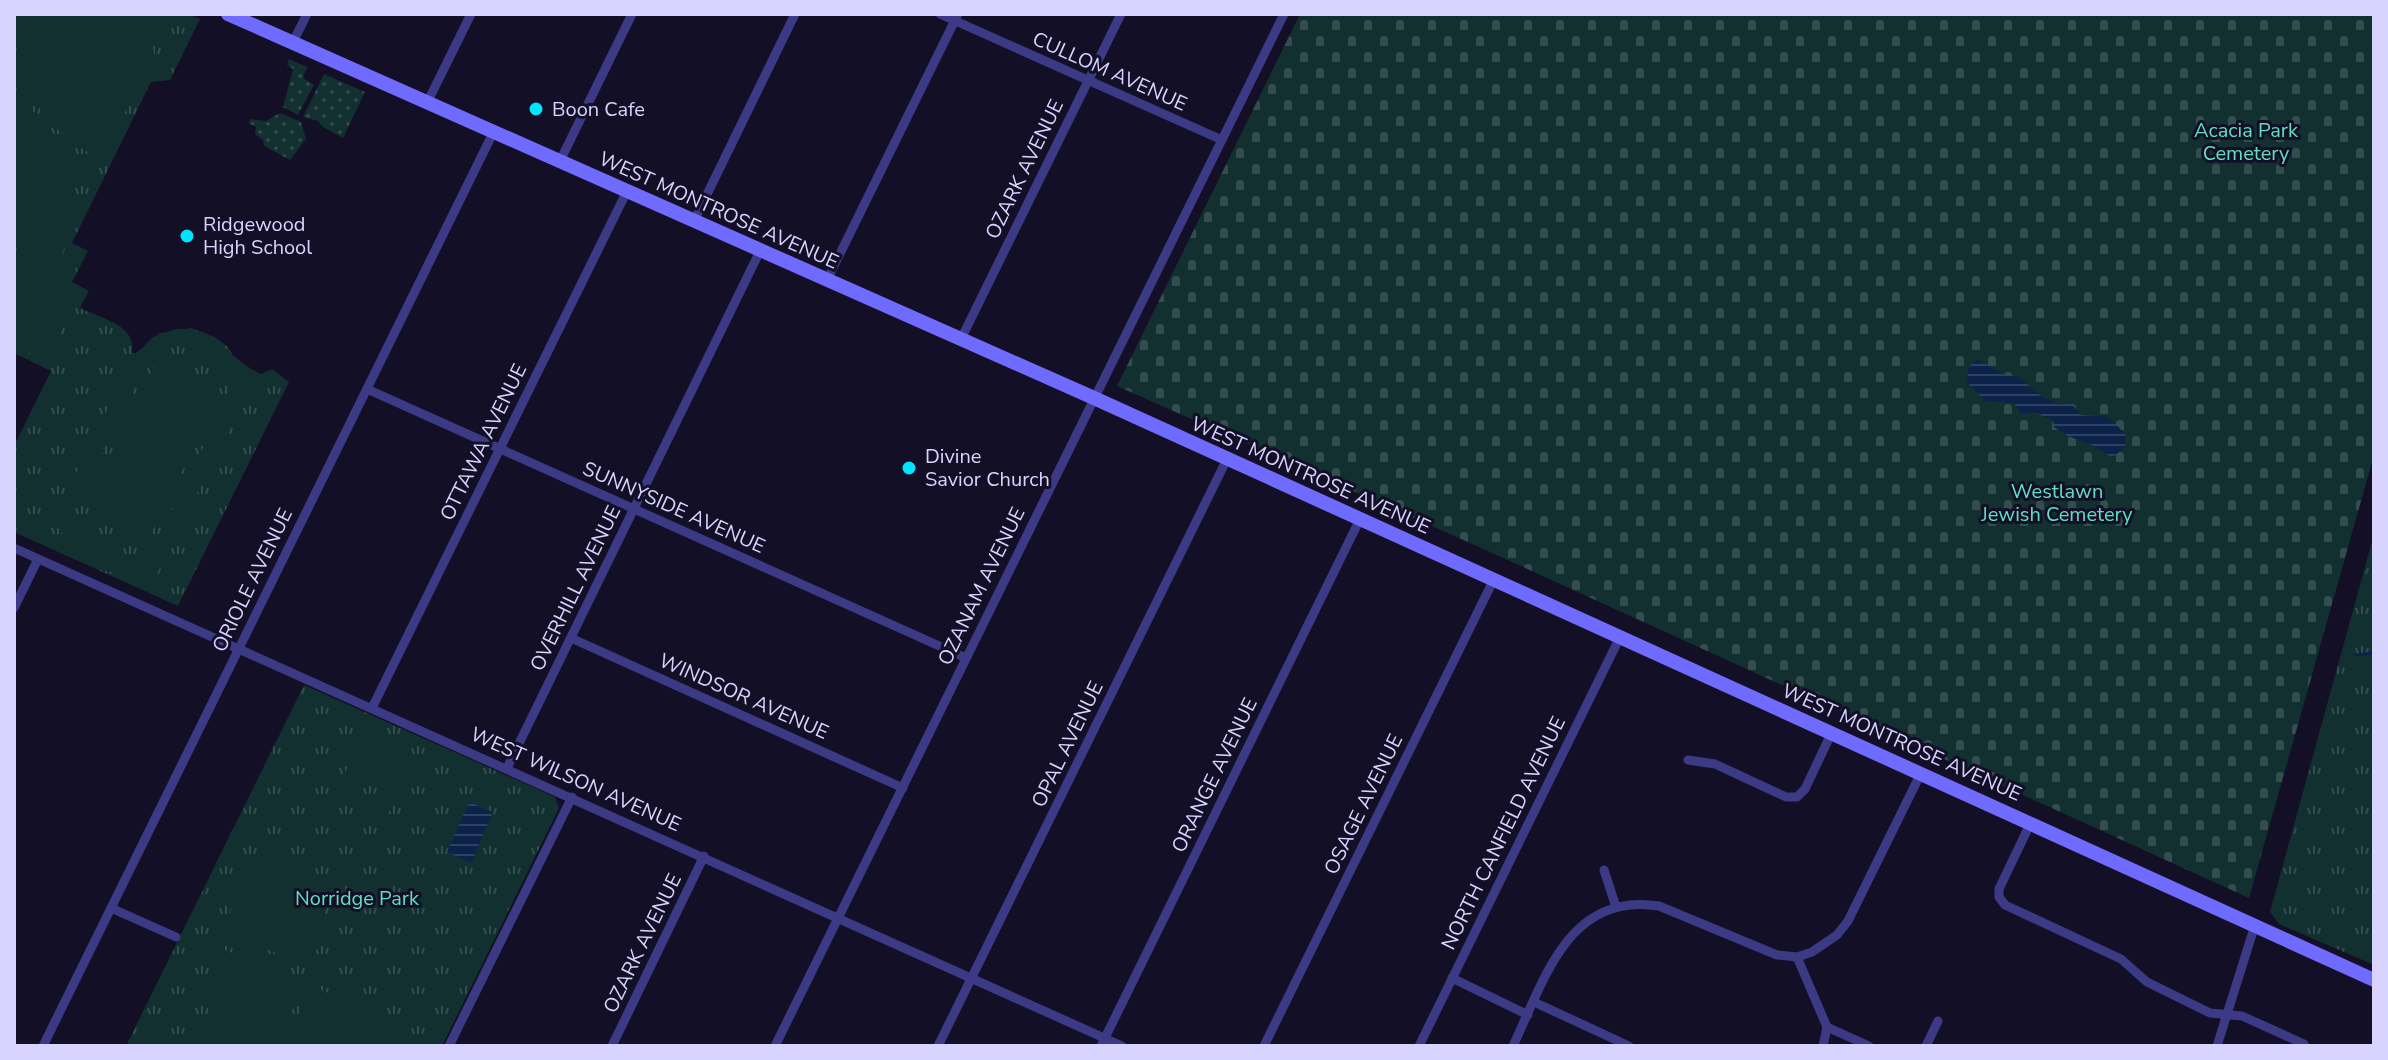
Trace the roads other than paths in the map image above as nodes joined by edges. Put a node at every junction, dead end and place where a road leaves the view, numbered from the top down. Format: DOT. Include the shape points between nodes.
graph roads {
  1 [pos="228,14"];
  2 [pos="307,14"];
  3 [pos="471,14"];
  4 [pos="632,14"];
  5 [pos="795,14"];
  6 [pos="940,14"];
  7 [pos="1121,14"];
  8 [pos="1284,14"];
  9 [pos="956,17"];
  10 [pos="293,42"];
  11 [pos="1088,80"];
  12 [pos="428,101"];
  13 [pos="494,131"];
  14 [pos="1222,140"];
  15 [pos="560,161"];
  16 [pos="627,191"];
  17 [pos="694,221"];
  18 [pos="760,251"];
  19 [pos="827,280"];
  20 [pos="961,339"];
  21 [pos="367,389"];
  22 [pos="1094,398"];
  23 [pos="500,449"];
  24 [pos="1227,459"];
  25 [pos="634,508"];
  26 [pos="1360,519"];
  27 [pos="14,548"];
  28 [pos="38,559"];
  29 [pos="1494,579"];
  30 [pos="14,608"];
  31 [pos="1621,635"];
  32 [pos="571,638"];
  33 [pos="238,648"];
  34 [pos="966,658"];
  35 [pos="372,708"];
  36 [pos="1832,732"];
  37 [pos="1688,760"];
  38 [pos="507,768"];
  39 [pos="1921,773"];
  40 [pos="903,788"];
  41 [pos="572,797"];
  42 [pos="2031,822"];
  43 [pos="704,856"];
  44 [pos="1604,870"];
  45 [pos="1616,907"];
  46 [pos="111,908"];
  47 [pos="839,918"];
  48 [pos="2255,925"];
  49 [pos="176,937"];
  50 [pos="1797,957"];
  51 [pos="972,978"];
  52 [pos="1452,978"];
  53 [pos="2374,980"];
  54 [pos="1534,1002"];
  55 [pos="1528,1015"];
  56 [pos="2228,1016"];
  57 [pos="1938,1021"];
  58 [pos="1827,1027"];
  59 [pos="1103,1042"];
  60 [pos="2304,1044"];
  61 [pos="43,1046"];
  62 [pos="449,1046"];
  63 [pos="612,1046"];
  64 [pos="775,1046"];
  65 [pos="938,1046"];
  66 [pos="1122,1046"];
  67 [pos="1264,1046"];
  68 [pos="1419,1046"];
  69 [pos="1513,1046"];
  70 [pos="1629,1046"];
  71 [pos="1823,1046"];
  72 [pos="1869,1046"];
  73 [pos="1926,1046"];
  74 [pos="2217,1046"];
  1 -- 10 [label="street, WEST MONTROSE AVENUE"];
  2 -- 10 [label="street"];
  3 -- 12 [label="street"];
  4 -- 15 [label="street"];
  5 -- 17 [label="street"];
  6 -- 9 [label="street, CULLOM AVENUE"];
  7 -- 11 [label="street, OZARK AVENUE"];
  8 -- 14 [label="street, OZANAM AVENUE"];
  9 -- 11 [label="street, CULLOM AVENUE"];
  9 -- 19 [label="street"];
  10 -- 12 [label="street, WEST MONTROSE AVENUE"];
  11 -- 14 [label="street, CULLOM AVENUE"];
  11 -- 20 [label="street, OZARK AVENUE"];
  12 -- 13 [label="street, WEST MONTROSE AVENUE"];
  13 -- 15 [label="street, WEST MONTROSE AVENUE"];
  13 -- 21 [label="street, ORIOLE AVENUE"];
  14 -- 22 [label="street, OZANAM AVENUE"];
  15 -- 16 [label="street, WEST MONTROSE AVENUE"];
  16 -- 17 [label="street, WEST MONTROSE AVENUE"];
  16 -- 23 [label="street, OTTAWA AVENUE"];
  17 -- 18 [label="street, WEST MONTROSE AVENUE"];
  18 -- 19 [label="street, WEST MONTROSE AVENUE"];
  18 -- 25 [label="street, OVERHILL AVENUE"];
  19 -- 20 [label="street, WEST MONTROSE AVENUE"];
  20 -- 22 [label="street, WEST MONTROSE AVENUE"];
  21 -- 23 [label="street, SUNNYSIDE AVENUE"];
  21 -- 33 [label="street, ORIOLE AVENUE"];
  22 -- 24 [label="street, WEST MONTROSE AVENUE"];
  22 -- 34 [label="street, OZANAM AVENUE"];
  23 -- 25 [label="street, SUNNYSIDE AVENUE"];
  23 -- 35 [label="street, OTTAWA AVENUE"];
  24 -- 26 [label="street, WEST MONTROSE AVENUE"];
  24 -- 51 [label="street, OPAL AVENUE"];
  25 -- 32 [label="street, OVERHILL AVENUE"];
  25 -- 34 [label="street, SUNNYSIDE AVENUE"];
  26 -- 29 [label="street, WEST MONTROSE AVENUE"];
  26 -- 59 [label="street, ORANGE AVENUE"];
  27 -- 28 [label="street, WEST WILSON AVENUE"];
  28 -- 30 [label="street"];
  28 -- 33 [label="street, WEST WILSON AVENUE"];
  29 -- 31 [label="street, WEST MONTROSE AVENUE"];
  29 -- 67 [label="street, OSAGE AVENUE"];
  31 -- 36 [label="street, WEST MONTROSE AVENUE"];
  31 -- 52 [label="street, NORTH CANFIELD AVENUE"];
  32 -- 38 [label="street, OVERHILL AVENUE"];
  32 -- 40 [label="street, WINDSOR AVENUE"];
  33 -- 35 [label="street, WEST WILSON AVENUE"];
  33 -- 46 [label="street, ORIOLE AVENUE"];
  34 -- 40 [label="street, OZANAM AVENUE"];
  35 -- 38 [label="street, WEST WILSON AVENUE"];
  36 -- 37 [label="street" via="1797,797 1786,797 1706,761"];
  36 -- 39 [label="street, WEST MONTROSE AVENUE"];
  38 -- 41 [label="street, WEST WILSON AVENUE"];
  39 -- 42 [label="street, WEST MONTROSE AVENUE"];
  39 -- 50 [label="street" via="1848,921 1825,945"];
  40 -- 47 [label="street, OZANAM AVENUE"];
  41 -- 43 [label="street, WEST WILSON AVENUE"];
  41 -- 62 [label="street"];
  42 -- 48 [label="street, WEST MONTROSE AVENUE"];
  42 -- 56 [label="street" via="2001,883 1999,897 2010,909 2121,959 2154,986"];
  43 -- 47 [label="street, WEST WILSON AVENUE"];
  43 -- 63 [label="street, OZARK AVENUE"];
  44 -- 45 [label="street"];
  45 -- 50 [label="street" via="1659,906 1768,952"];
  45 -- 54 [label="street" via="1572,932"];
  46 -- 49 [label="street"];
  46 -- 61 [label="street, ORIOLE AVENUE"];
  47 -- 51 [label="street, WEST WILSON AVENUE"];
  47 -- 64 [label="street, OZANAM AVENUE"];
  48 -- 53 [label="street, WEST MONTROSE AVENUE"];
  48 -- 56 [label="street"];
  50 -- 58 [label="street"];
  51 -- 59 [label="street, WEST WILSON AVENUE"];
  51 -- 65 [label="street, OPAL AVENUE"];
  52 -- 55 [label="street"];
  52 -- 68 [label="street, NORTH CANFIELD AVENUE"];
  54 -- 55 [label="street"];
  54 -- 70 [label="street"];
  55 -- 69 [label="street"];
  56 -- 60 [label="street" via="2242,1016"];
  56 -- 74 [label="street"];
  57 -- 73 [label="street"];
  58 -- 71 [label="street"];
  58 -- 72 [label="street"];
  59 -- 66 [label="street, WEST WILSON AVENUE"];
}
